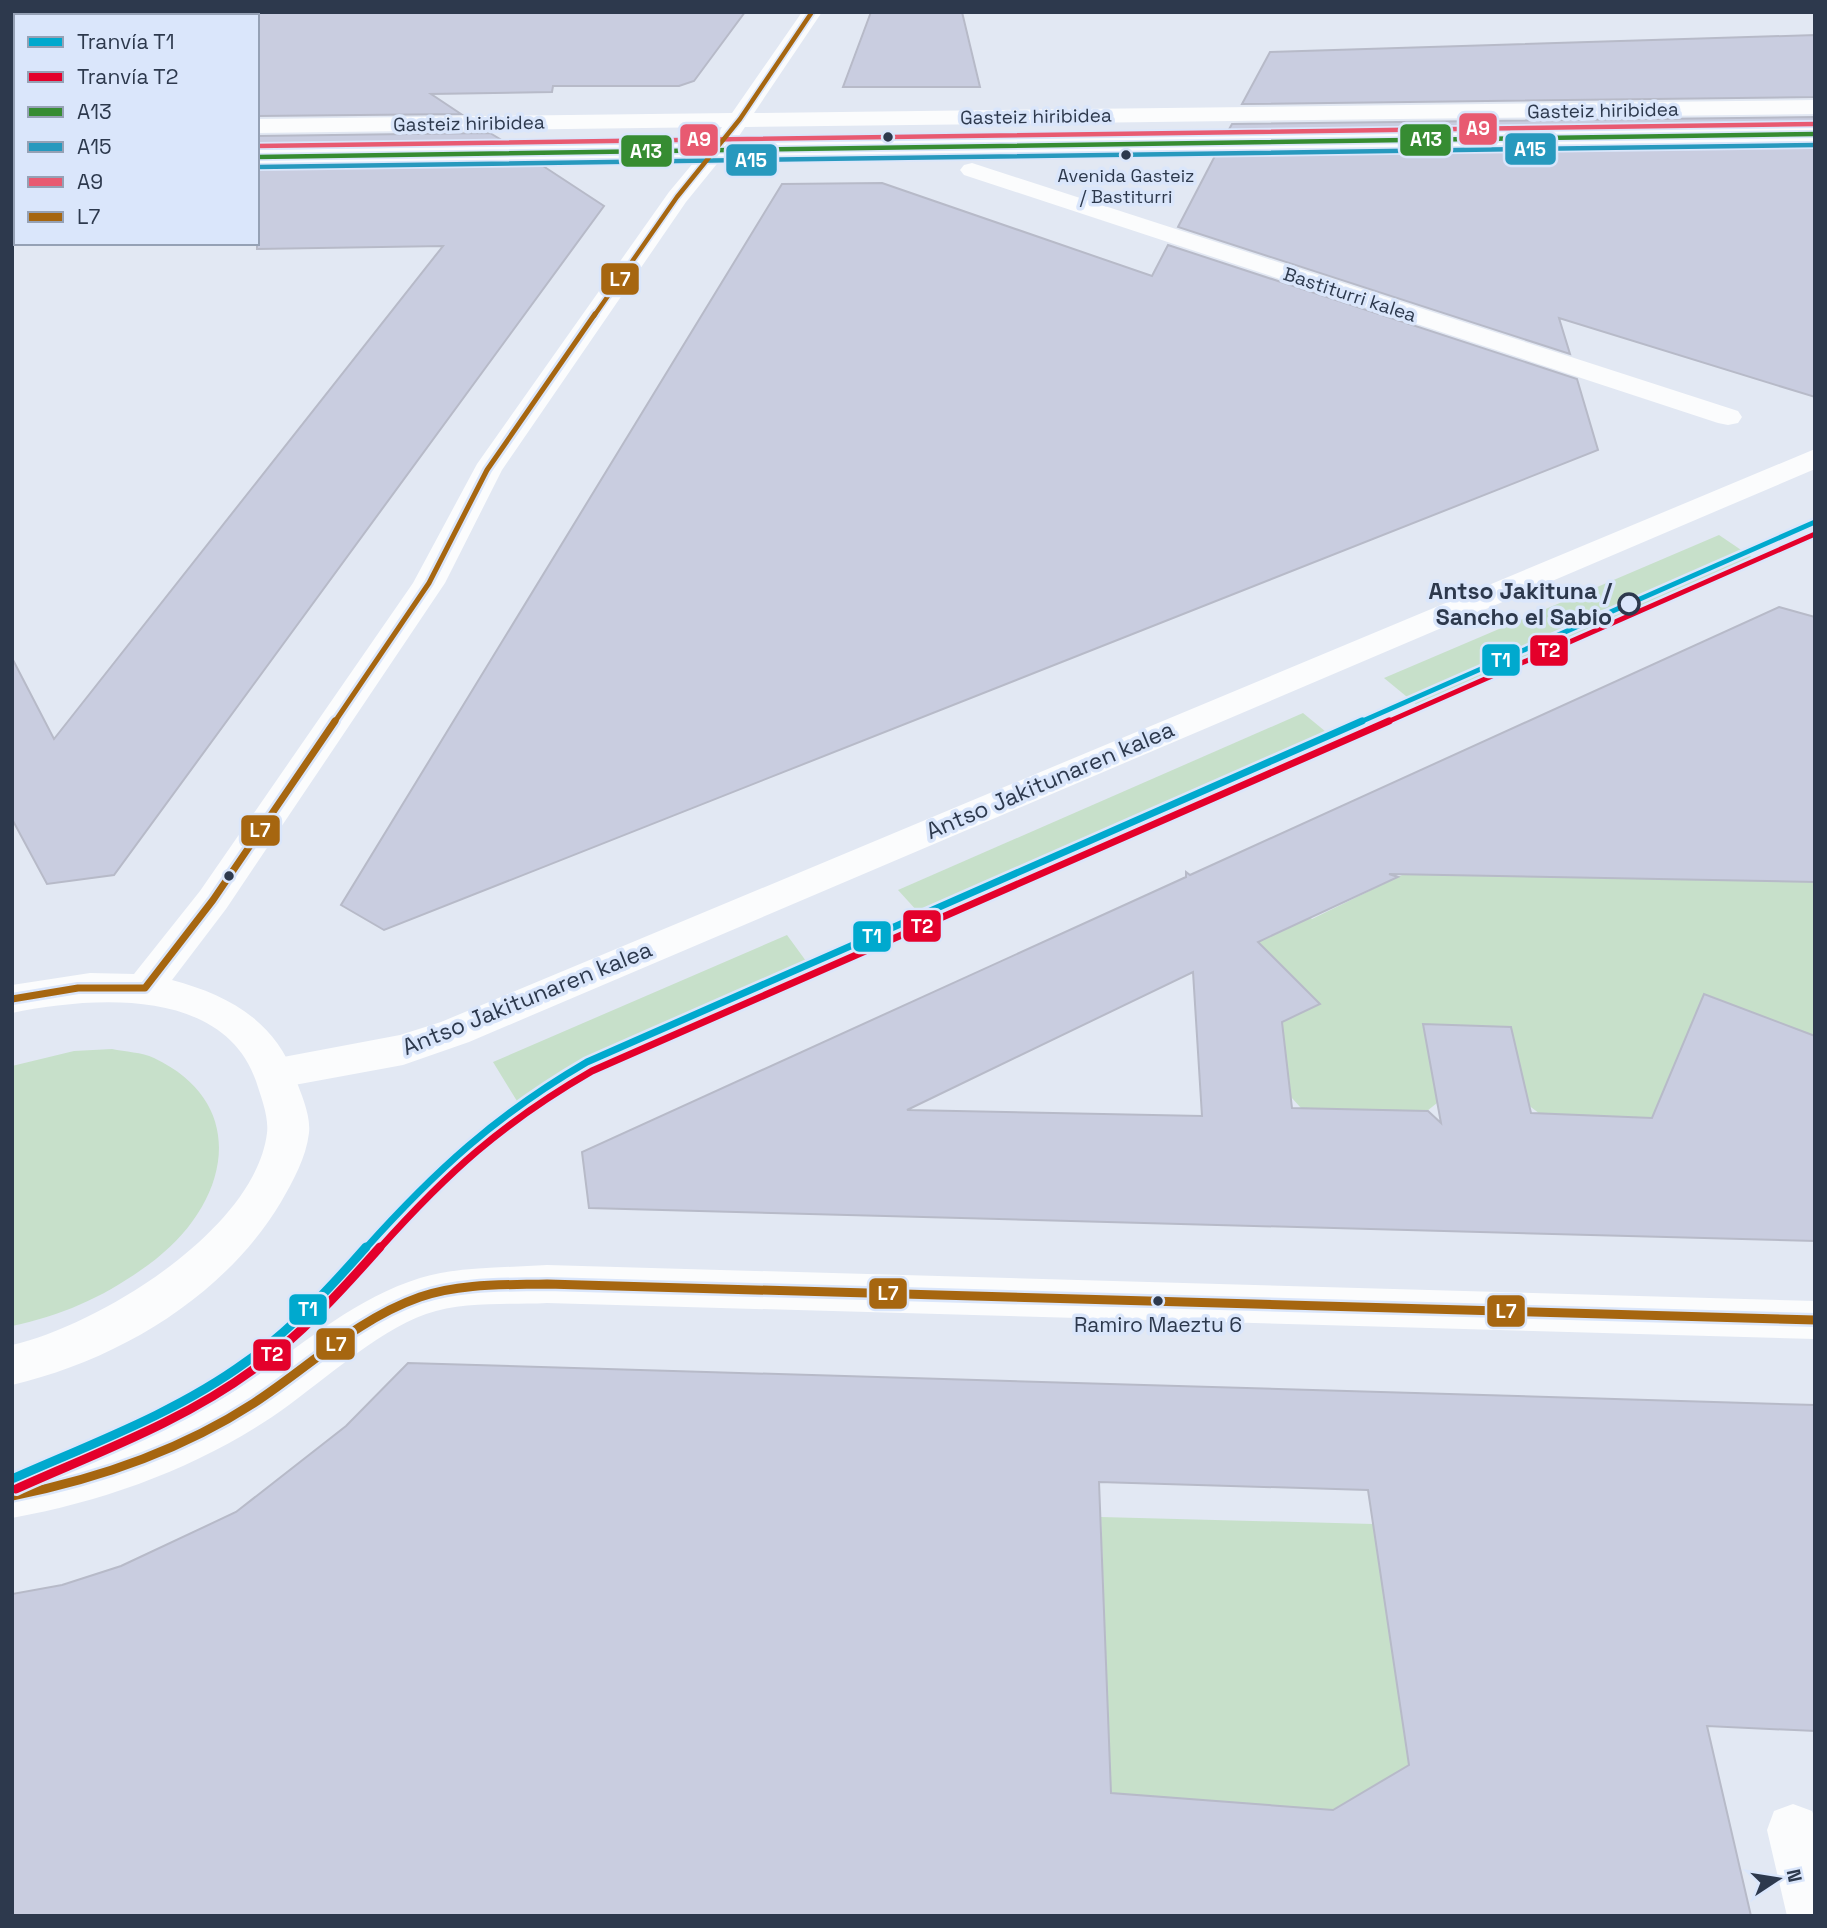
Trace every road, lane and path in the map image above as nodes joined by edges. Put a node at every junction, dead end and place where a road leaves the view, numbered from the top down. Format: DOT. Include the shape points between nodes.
graph roads {
  1 [pos="812,12"];
  2 [pos="1815,107"];
  3 [pos="740,119"];
  4 [pos="259,126"];
  5 [pos="1815,134"];
  6 [pos="717,149"];
  7 [pos="259,157"];
  8 [pos="972,170"];
  9 [pos="1728,417"];
  10 [pos="1815,458"];
  11 [pos="1815,486"];
  12 [pos="1739,489"];
  13 [pos="145,988"];
  14 [pos="12,999"];
  15 [pos="278,1073"];
  16 [pos="1815,1320"];
  17 [pos="12,1365"];
  18 [pos="12,1496"];
  19 [pos="1793,1830"];
  20 [pos="1814,1916"];
  1 -- 3 [label="main road"];
  2 -- 3 [label="main road, Gasteiz hiribidea"];
  3 -- 4 [label="main road, Gasteiz hiribidea"];
  3 -- 6 [label="main road"];
  5 -- 6 [label="main road, Gasteiz hiribidea"];
  6 -- 7 [label="main road, Gasteiz hiribidea"];
  6 -- 13 [label="main road" via="677,197 486,470 429,583 213,900"];
  8 -- 9 [label="main road, Bastiturri kalea"];
  10 -- 12 [label="main road, Antso Jakitunaren kalea"];
  11 -- 12 [label="main road"];
  12 -- 15 [label="main road, Antso Jakitunaren kalea" via="455,1032 403,1050"];
  13 -- 14 [label="main road" via="93,985"];
  13 -- 15 [label="main road" via="203,1003 248,1032"];
  15 -- 17 [label="main road" via="288,1133 277,1170 245,1218 162,1300 92,1340 33,1363"];
  16 -- 18 [label="main road" via="547,1284 457,1289 407,1303 320,1355 253,1404 162,1455 82,1481"];
  19 -- 20 [label="lane"];
}
